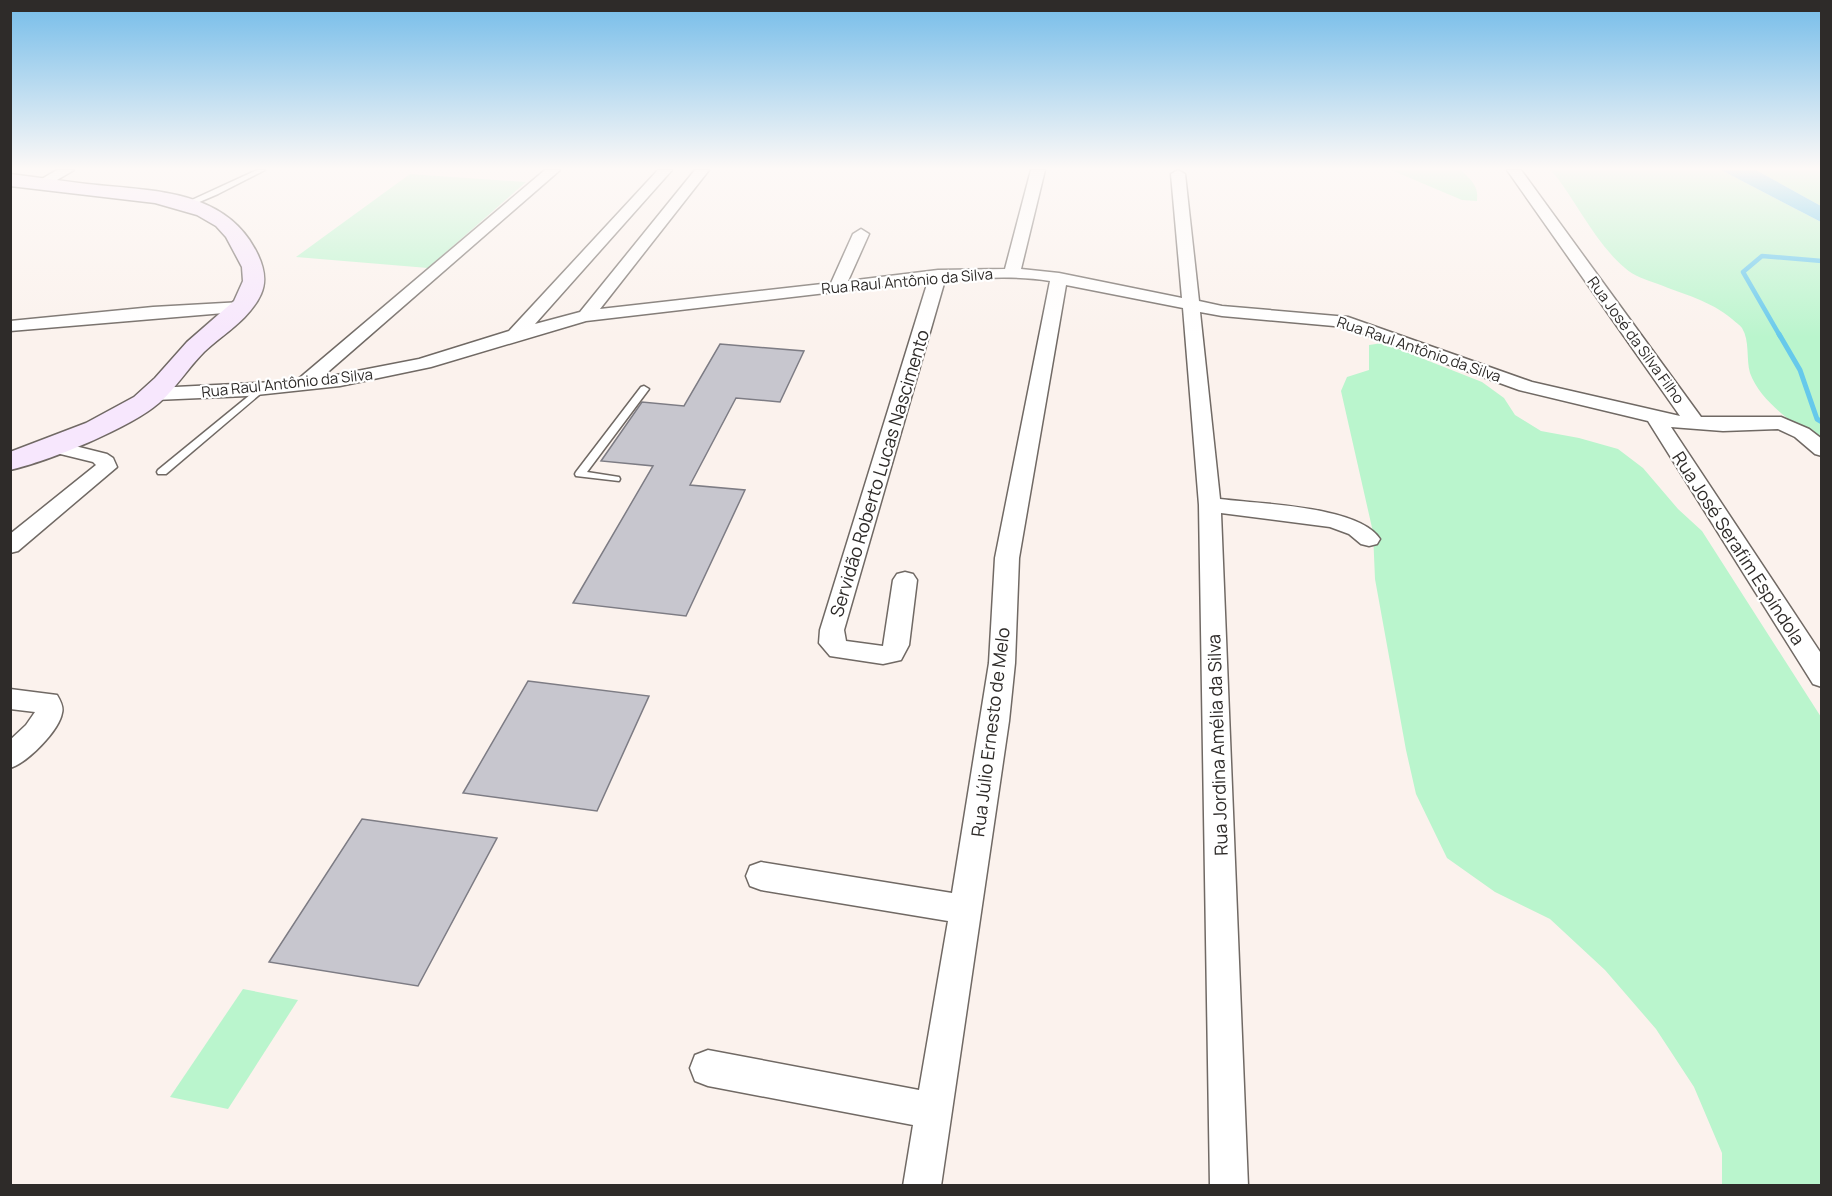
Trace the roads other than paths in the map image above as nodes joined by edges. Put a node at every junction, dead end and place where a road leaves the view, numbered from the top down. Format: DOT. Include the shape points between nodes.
graph roads {
  1 [pos="227,226"];
  2 [pos="488,226"];
  3 [pos="614,226"];
  4 [pos="658,226"];
  5 [pos="1024,226"];
  6 [pos="1184,226"];
  7 [pos="1554,226"];
  8 [pos="861,234"];
  9 [pos="1012,273"];
  10 [pos="938,275"];
  11 [pos="1059,278"];
  12 [pos="837,287"];
  13 [pos="1192,305"];
  14 [pos="242,308"];
  15 [pos="586,316"];
  16 [pos="10,326"];
  17 [pos="514,336"];
  18 [pos="303,384"];
  19 [pos="261,388"];
  20 [pos="644,388"];
  21 [pos="154,394"];
  22 [pos="1656,419"];
  23 [pos="1695,423"];
  24 [pos="51,446"];
  25 [pos="1821,450"];
  26 [pos="10,462"];
  27 [pos="162,472"];
  28 [pos="615,479"];
  29 [pos="1210,506"];
  30 [pos="1369,539"];
  31 [pos="10,546"];
  32 [pos="905,580"];
  33 [pos="1821,677"];
  34 [pos="10,699"];
  35 [pos="10,757"];
  36 [pos="761,876"];
  37 [pos="966,910"];
  38 [pos="708,1068"];
  39 [pos="933,1111"];
  40 [pos="922,1185"];
  41 [pos="1229,1185"];
  1 -- 14 [label="street" via="248,255 254,280"];
  2 -- 18 [label="street"];
  3 -- 17 [label="street"];
  4 -- 15 [label="street"];
  5 -- 9 [label="street"];
  6 -- 13 [label="street, Rua Jordina Amélia da Silva"];
  7 -- 23 [label="street, Rua José da Silva Filho"];
  8 -- 12 [label="street"];
  9 -- 10 [label="street, Rua Raul Antônio da Silva"];
  9 -- 11 [label="street, Rua Raul Antônio da Silva"];
  10 -- 12 [label="street, Rua Raul Antônio da Silva"];
  10 -- 32 [label="street, Servidão Roberto Lucas Nascimento" via="832,630 832,643 838,649 883,655 892,652"];
  11 -- 13 [label="street, Rua Raul Antônio da Silva"];
  11 -- 37 [label="street, Rua Júlio Ernesto de Melo" via="1007,558 1002,663"];
  12 -- 15 [label="street, Rua Raul Antônio da Silva"];
  13 -- 22 [label="street, Rua Raul Antônio da Silva" via="1245,314 1348,322 1526,386"];
  13 -- 29 [label="street, Rua Jordina Amélia da Silva"];
  14 -- 16 [label="street"];
  14 -- 21 [label="street" via="196,347"];
  15 -- 17 [label="street, Rua Raul Antônio da Silva"];
  17 -- 18 [label="street, Rua Raul Antônio da Silva" via="401,369"];
  18 -- 19 [label="street, Rua Raul Antônio da Silva"];
  19 -- 21 [label="street, Rua Raul Antônio da Silva"];
  19 -- 27 [label="lane"];
  20 -- 28 [label="lane" via="580,474"];
  21 -- 24 [label="street" via="111,421"];
  22 -- 23 [label="street, Rua Raul Antônio da Silva"];
  22 -- 33 [label="street, Rua José Serafim Espíndola"];
  23 -- 25 [label="street, Rua Raul Antônio da Silva" via="1781,423"];
  24 -- 26 [label="street"];
  24 -- 31 [label="street" via="100,458 107,467"];
  29 -- 30 [label="street" via="1334,520 1357,529"];
  29 -- 41 [label="street, Rua Jordina Amélia da Silva"];
  34 -- 35 [label="street" via="48,702 50,713 36,733"];
  36 -- 37 [label="street"];
  37 -- 39 [label="street, Rua Júlio Ernesto de Melo"];
  38 -- 39 [label="street"];
  39 -- 40 [label="street, Rua Júlio Ernesto de Melo"];
}
